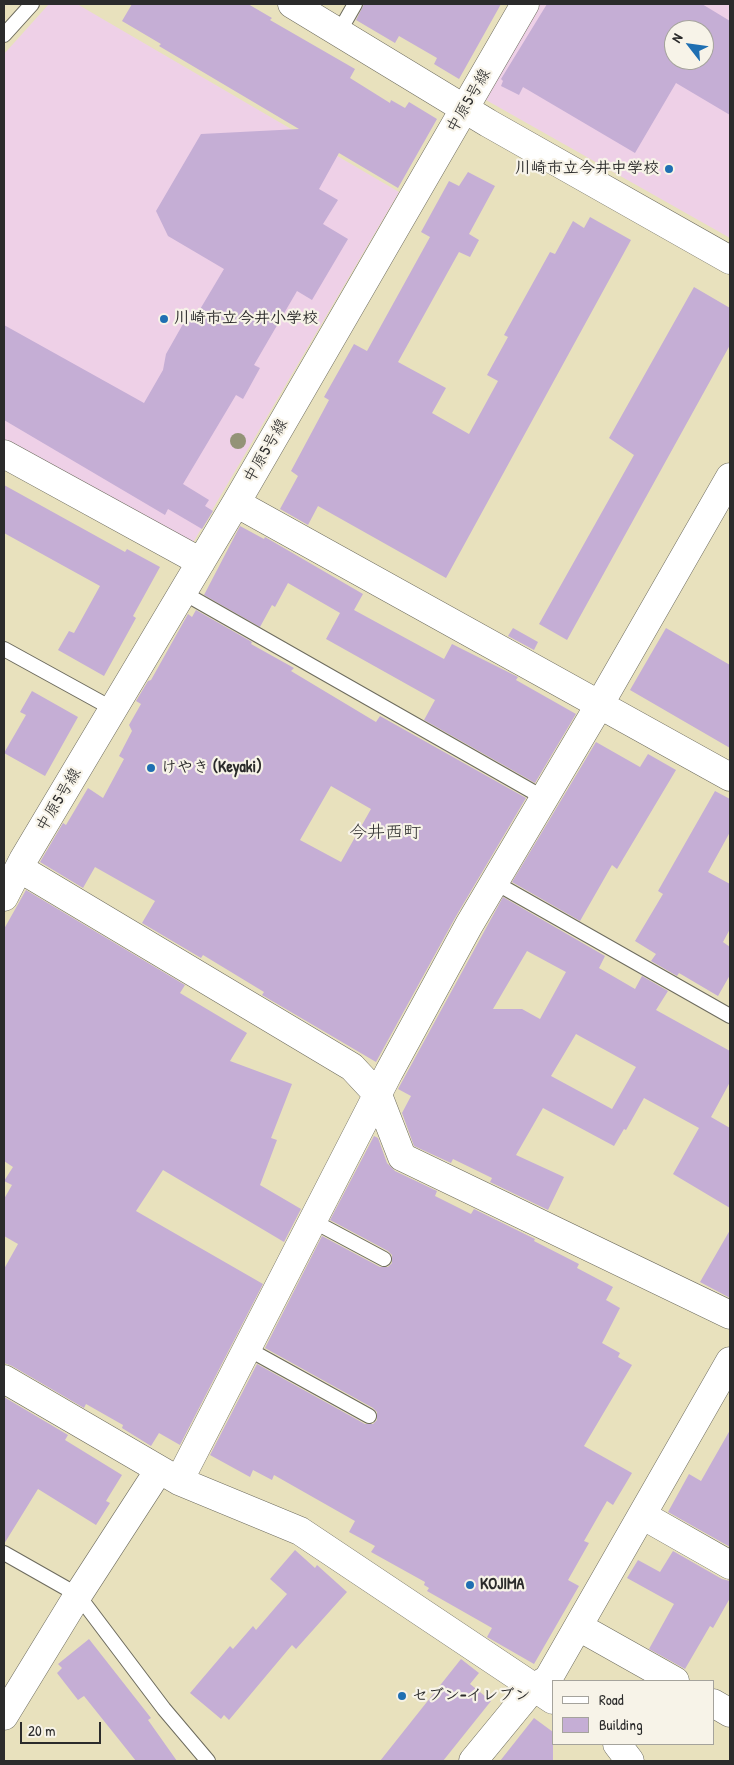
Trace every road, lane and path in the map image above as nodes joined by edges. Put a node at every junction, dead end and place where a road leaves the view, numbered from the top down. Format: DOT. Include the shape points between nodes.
graph roads {
  1 [pos="32,4"];
  2 [pos="292,4"];
  3 [pos="355,4"];
  4 [pos="525,4"];
  5 [pos="339,32"];
  6 [pos="4,35"];
  7 [pos="466,108"];
  8 [pos="730,260"];
  9 [pos="4,454"];
  10 [pos="730,478"];
  11 [pos="236,503"];
  12 [pos="201,562"];
  13 [pos="182,592"];
  14 [pos="4,648"];
  15 [pos="600,704"];
  16 [pos="113,709"];
  17 [pos="730,777"];
  18 [pos="544,798"];
  19 [pos="19,868"];
  20 [pos="494,882"];
  21 [pos="4,897"];
  22 [pos="730,1016"];
  23 [pos="378,1095"];
  24 [pos="313,1221"];
  25 [pos="384,1259"];
  26 [pos="730,1315"];
  27 [pos="248,1349"];
  28 [pos="730,1361"];
  29 [pos="4,1379"];
  30 [pos="369,1416"];
  31 [pos="169,1476"];
  32 [pos="642,1515"];
  33 [pos="4,1553"];
  34 [pos="730,1565"];
  35 [pos="78,1595"];
  36 [pos="579,1627"];
  37 [pos="673,1680"];
  38 [pos="543,1694"];
  39 [pos="714,1704"];
  40 [pos="730,1712"];
  41 [pos="4,1716"];
  42 [pos="619,1745"];
  43 [pos="208,1761"];
  44 [pos="474,1761"];
  45 [pos="630,1761"];
  1 -- 6 [label="lane"];
  2 -- 5 [label="street"];
  3 -- 5 [label="lane"];
  4 -- 7 [label="street, 中原5号線"];
  5 -- 7 [label="street"];
  7 -- 8 [label="street"];
  7 -- 11 [label="street, 中原5号線"];
  9 -- 12 [label="street"];
  10 -- 15 [label="street"];
  11 -- 12 [label="street, 中原5号線"];
  11 -- 15 [label="street"];
  12 -- 13 [label="street, 中原5号線"];
  13 -- 16 [label="street, 中原5号線"];
  13 -- 18 [label="lane"];
  14 -- 16 [label="lane"];
  15 -- 17 [label="street"];
  15 -- 18 [label="street"];
  16 -- 19 [label="street, 中原5号線"];
  18 -- 20 [label="street"];
  19 -- 21 [label="street, 中原5号線"];
  19 -- 23 [label="street" via="352,1067"];
  20 -- 22 [label="lane"];
  20 -- 23 [label="street"];
  23 -- 24 [label="street"];
  23 -- 26 [label="street" via="402,1157"];
  24 -- 25 [label="lane"];
  24 -- 27 [label="street"];
  27 -- 30 [label="lane"];
  27 -- 31 [label="street"];
  28 -- 32 [label="street"];
  29 -- 31 [label="street"];
  31 -- 35 [label="street"];
  31 -- 38 [label="street" via="300,1531"];
  32 -- 34 [label="street"];
  32 -- 36 [label="street"];
  33 -- 35 [label="lane"];
  35 -- 41 [label="street"];
  35 -- 43 [label="lane" via="164,1710"];
  36 -- 37 [label="street"];
  36 -- 38 [label="street" via="548,1678"];
  38 -- 44 [label="street"];
  39 -- 40 [label="street"];
  42 -- 45 [label="street"];
}
